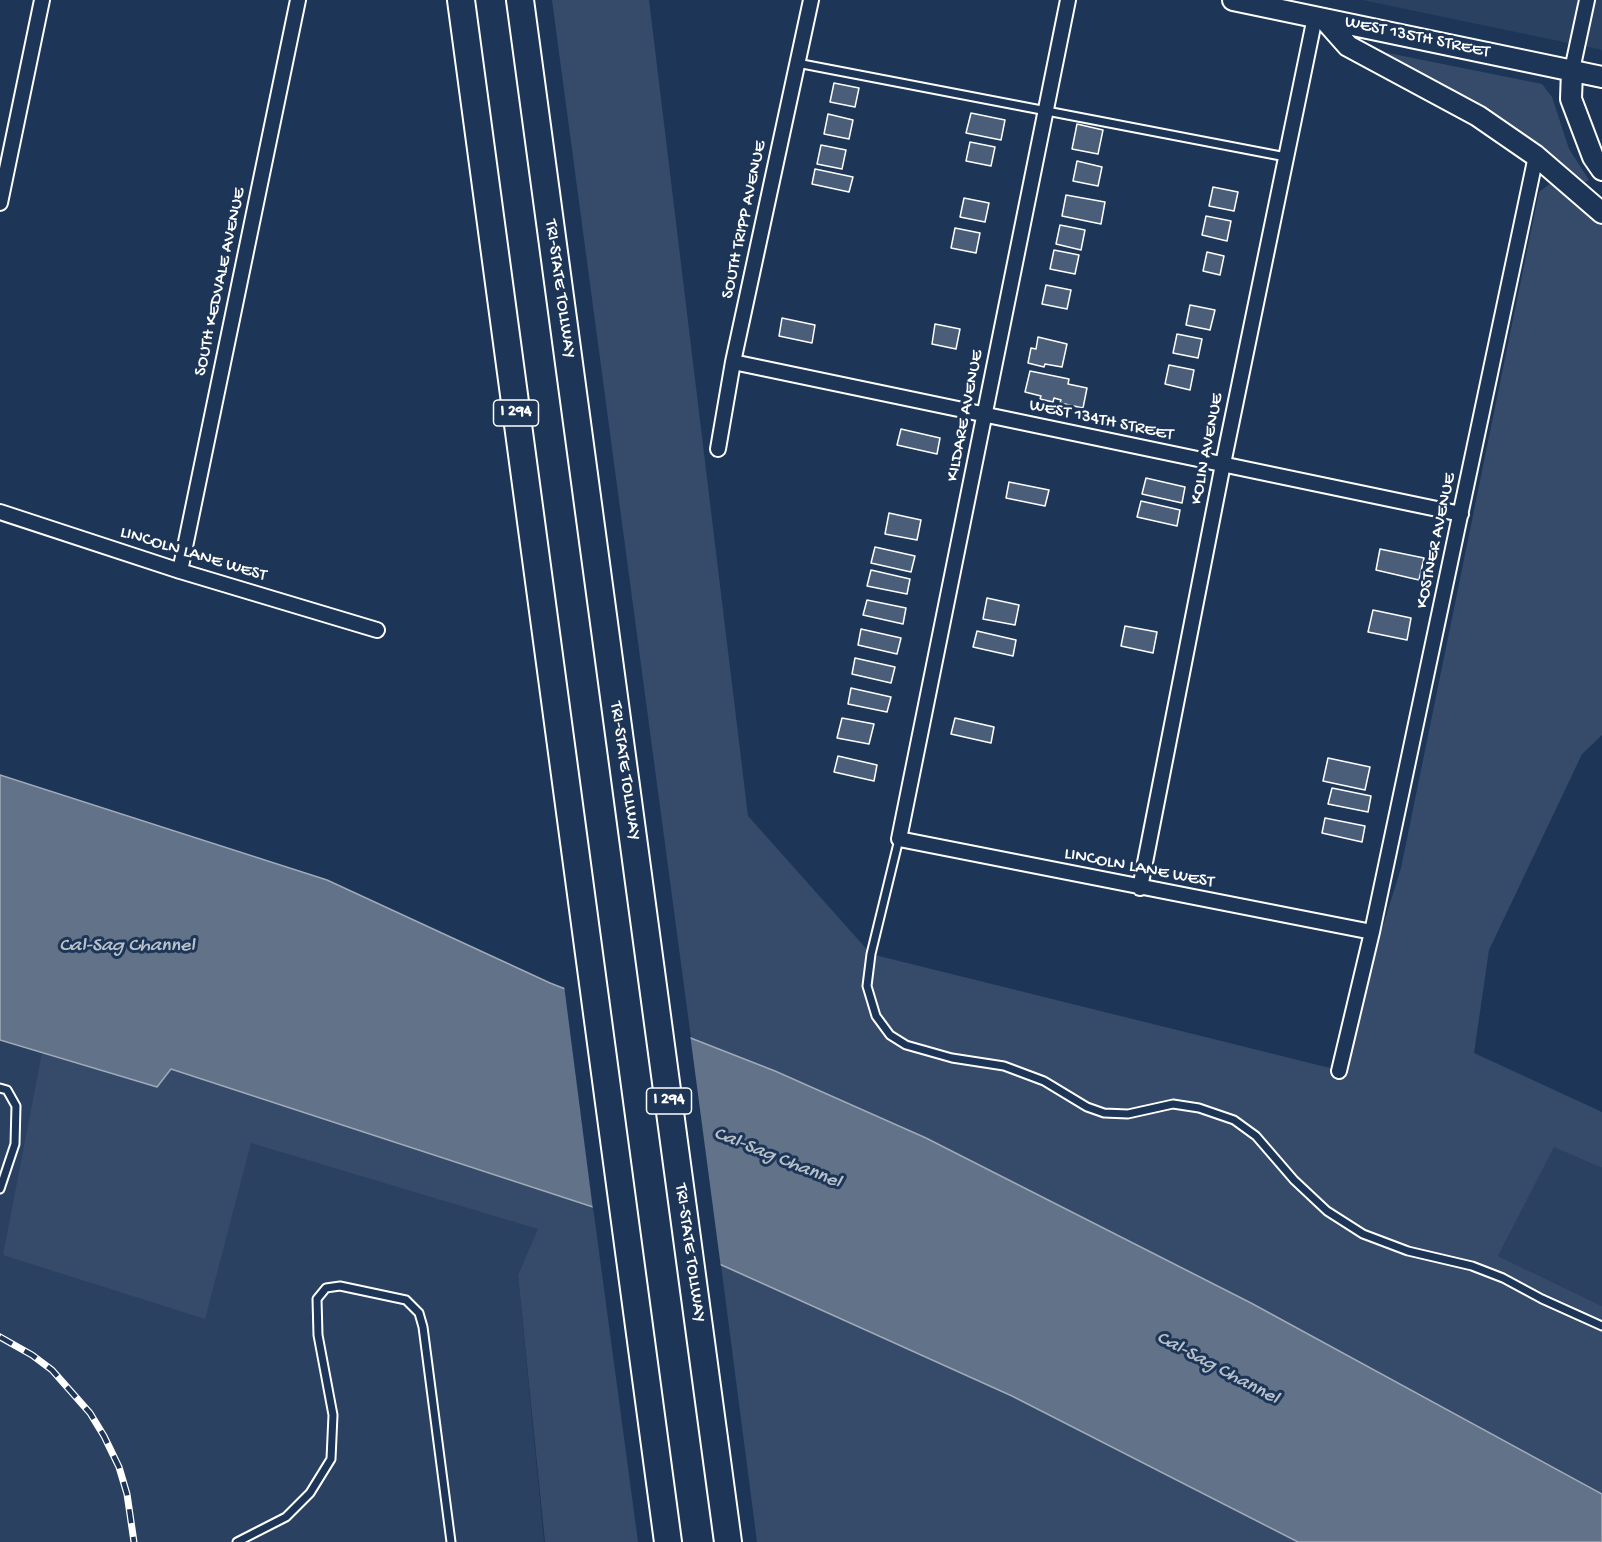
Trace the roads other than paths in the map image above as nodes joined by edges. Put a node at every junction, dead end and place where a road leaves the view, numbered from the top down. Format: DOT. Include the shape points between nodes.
graph roads {
  1 [pos="42,0"];
  2 [pos="298,0"];
  3 [pos="461,0"];
  4 [pos="520,0"];
  5 [pos="811,0"];
  6 [pos="1068,0"];
  7 [pos="1233,0"];
  8 [pos="1587,0"];
  9 [pos="1320,18"];
  10 [pos="797,63"];
  11 [pos="1572,70"];
  12 [pos="1602,77"];
  13 [pos="1045,111"];
  14 [pos="1536,156"];
  15 [pos="1286,157"];
  16 [pos="1602,170"];
  17 [pos="0,203"];
  18 [pos="1602,213"];
  19 [pos="733,362"];
  20 [pos="984,414"];
  21 [pos="718,449"];
  22 [pos="1223,464"];
  23 [pos="0,512"];
  24 [pos="1461,514"];
  25 [pos="180,571"];
  26 [pos="377,630"];
  27 [pos="899,839"];
  28 [pos="1140,888"];
  29 [pos="1372,932"];
  30 [pos="1339,1071"];
  31 [pos="0,1088"];
  32 [pos="0,1189"];
  33 [pos="1602,1326"];
  34 [pos="237,1542"];
  35 [pos="451,1542"];
  36 [pos="668,1542"];
  37 [pos="728,1542"];
  1 -- 17 [label="street"];
  2 -- 25 [label="street, SOUTH KEDVALE AVENUE"];
  3 -- 36 [label="highway, I 294"];
  4 -- 37 [label="highway, TRI-STATE TOLLWAY / I 294"];
  5 -- 10 [label="street, SOUTH TRIPP AVENUE"];
  6 -- 13 [label="street, KILDARE AVENUE"];
  7 -- 9 [label="street, WEST 135TH STREET"];
  8 -- 11 [label="street"];
  9 -- 11 [label="street, WEST 135TH STREET"];
  9 -- 14 [label="street" via="1347,46 1478,116"];
  9 -- 15 [label="street, KOLIN AVENUE"];
  10 -- 13 [label="lane"];
  10 -- 19 [label="street, SOUTH TRIPP AVENUE"];
  11 -- 12 [label="street, WEST 135TH STREET"];
  11 -- 16 [label="street" via="1571,99 1593,157"];
  13 -- 15 [label="lane"];
  13 -- 20 [label="street, KILDARE AVENUE"];
  14 -- 18 [label="street"];
  14 -- 24 [label="street, KOSTNER AVENUE"];
  15 -- 22 [label="street, KOLIN AVENUE"];
  19 -- 20 [label="street, WEST 134TH STREET"];
  19 -- 21 [label="street, SOUTH TRIPP AVENUE"];
  20 -- 22 [label="street, WEST 134TH STREET"];
  20 -- 27 [label="street, KILDARE AVENUE"];
  22 -- 24 [label="street, WEST 134TH STREET"];
  22 -- 28 [label="street, KOLIN AVENUE"];
  23 -- 25 [label="street, LINCOLN LANE WEST"];
  24 -- 29 [label="street, KOSTNER AVENUE"];
  25 -- 26 [label="street, LINCOLN LANE WEST"];
  27 -- 28 [label="street, LINCOLN LANE WEST"];
  27 -- 33 [label="lane" via="867,986 876,1016 890,1035 906,1045 952,1058 1004,1066 1044,1081 1104,1113 1128,1114 1173,1104 1234,1120 1256,1136 1327,1211 1363,1234 1408,1251 1472,1266"];
  28 -- 29 [label="street, LINCOLN LANE WEST"];
  29 -- 30 [label="street, KOSTNER AVENUE"];
  31 -- 32 [label="lane" via="7,1090 16,1106 15,1144"];
  34 -- 35 [label="lane" via="285,1517 310,1493 331,1460 333,1415 318,1335 317,1299 326,1288 340,1286 406,1300 419,1312"];
}
